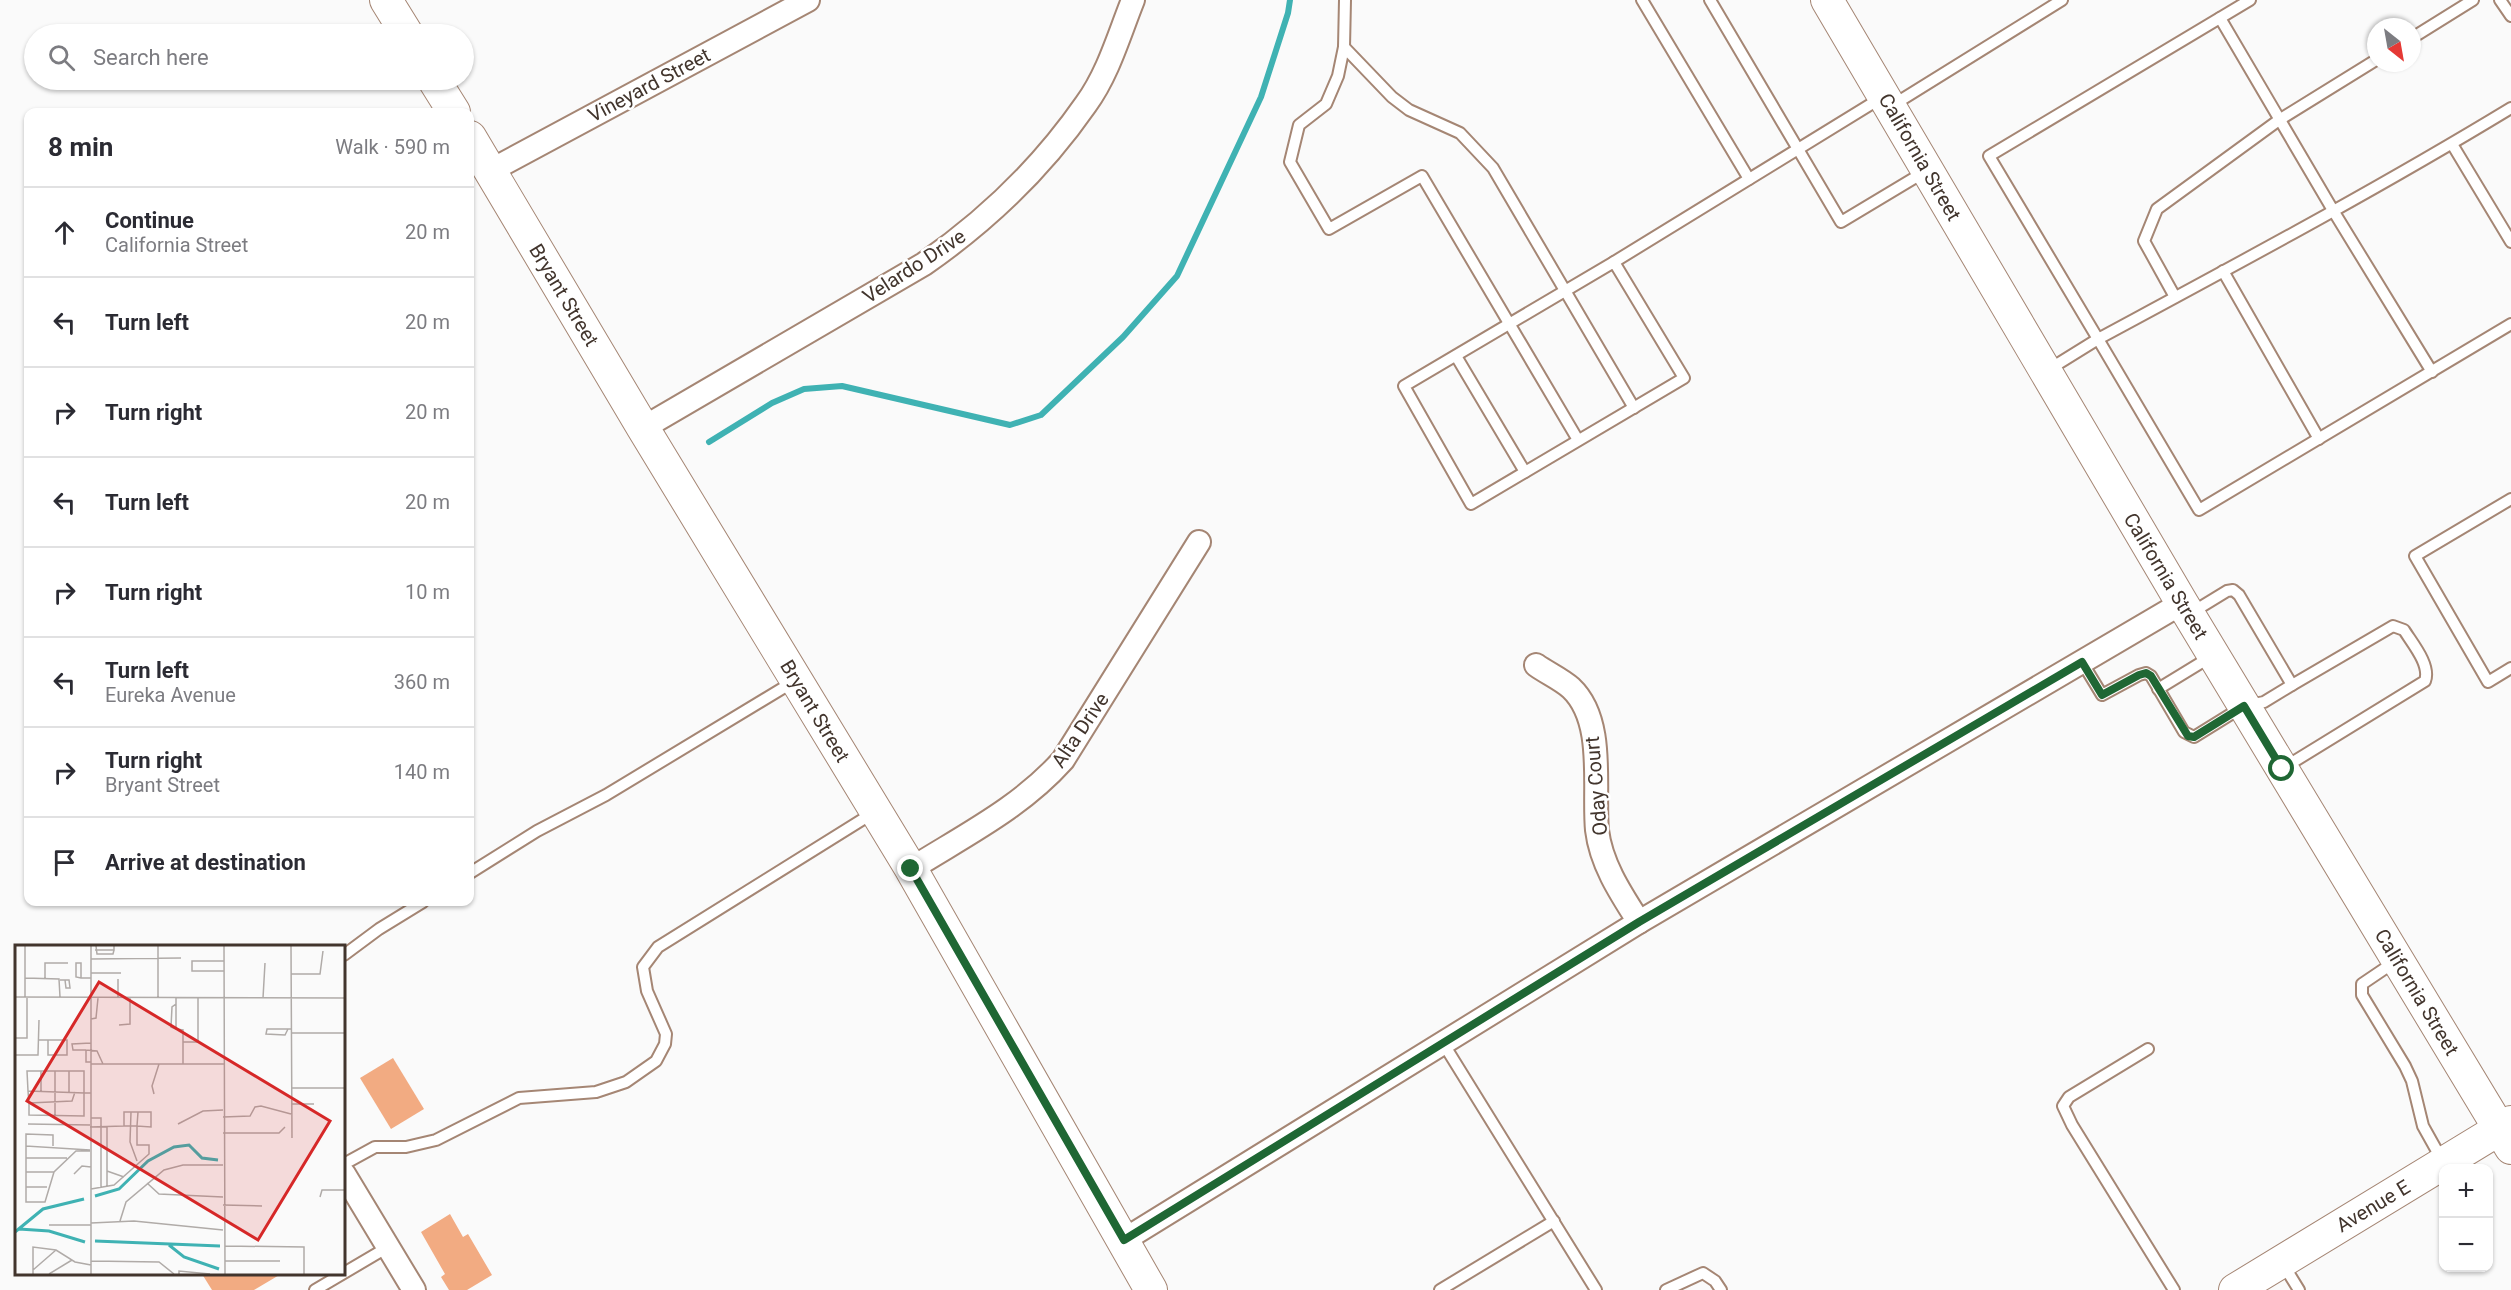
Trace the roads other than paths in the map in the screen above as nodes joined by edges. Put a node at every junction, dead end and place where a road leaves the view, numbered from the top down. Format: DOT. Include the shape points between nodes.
graph roads {
  1 [pos="386,0"];
  2 [pos="808,0"];
  3 [pos="1133,0"];
  4 [pos="1345,0"];
  5 [pos="1642,0"];
  6 [pos="1710,0"];
  7 [pos="1827,0"];
  8 [pos="2062,0"];
  9 [pos="2250,0"];
  10 [pos="2473,0"];
  11 [pos="2500,0"];
  12 [pos="2511,16"];
  13 [pos="2220,18"];
  14 [pos="401,24"];
  15 [pos="2421,32"];
  16 [pos="1344,47"];
  17 [pos="2367,66"];
  18 [pos="1887,101"];
  19 [pos="2511,108"];
  20 [pos="2279,120"];
  21 [pos="474,144"];
  22 [pos="2452,144"];
  23 [pos="1798,149"];
  24 [pos="1927,170"];
  25 [pos="490,171"];
  26 [pos="1749,179"];
  27 [pos="2334,212"];
  28 [pos="2511,242"];
  29 [pos="1614,262"];
  30 [pos="2223,271"];
  31 [pos="1565,292"];
  32 [pos="2175,297"];
  33 [pos="2511,324"];
  34 [pos="1510,325"];
  35 [pos="2098,339"];
  36 [pos="1456,356"];
  37 [pos="2046,371"];
  38 [pos="2432,372"];
  39 [pos="1634,408"];
  40 [pos="643,428"];
  41 [pos="2319,439"];
  42 [pos="1578,440"];
  43 [pos="1525,472"];
  44 [pos="2511,499"];
  45 [pos="1199,542"];
  46 [pos="2185,609"];
  47 [pos="2213,655"];
  48 [pos="2082,662"];
  49 [pos="1536,666"];
  50 [pos="2511,668"];
  51 [pos="796,680"];
  52 [pos="2292,685"];
  53 [pos="2158,689"];
  54 [pos="2244,706"];
  55 [pos="2282,769"];
  56 [pos="876,812"];
  57 [pos="911,869"];
  58 [pos="474,870"];
  59 [pos="416,906"];
  60 [pos="1639,922"];
  61 [pos="345,954"];
  62 [pos="2397,960"];
  63 [pos="1443,1043"];
  64 [pos="2148,1049"];
  65 [pos="2507,1133"];
  66 [pos="345,1163"];
  67 [pos="2444,1163"];
  68 [pos="345,1176"];
  69 [pos="1554,1221"];
  70 [pos="1124,1240"];
  71 [pos="388,1247"];
  72 [pos="2282,1262"];
  73 [pos="345,1272"];
  74 [pos="340,1275"];
  75 [pos="315,1290"];
  76 [pos="414,1290"];
  77 [pos="1151,1290"];
  78 [pos="1440,1290"];
  79 [pos="1596,1290"];
  80 [pos="1666,1290"];
  81 [pos="1721,1290"];
  82 [pos="2174,1290"];
  83 [pos="2235,1290"];
  84 [pos="2299,1290"];
  1 -- 14 [label="street"];
  2 -- 25 [label="street, Vineyard Street"];
  3 -- 40 [label="street, Velardo Drive" via="1087,103 1020,184 958,240 924,264"];
  4 -- 16 [label="lane"];
  5 -- 26 [label="lane"];
  6 -- 23 [label="lane"];
  7 -- 18 [label="street, California Street"];
  8 -- 18 [label="lane"];
  9 -- 13 [label="lane"];
  10 -- 15 [label="lane"];
  11 -- 12 [label="lane"];
  13 -- 20 [label="lane"];
  13 -- 35 [label="lane" via="1989,156"];
  16 -- 31 [label="lane" via="1392,97 1409,110 1460,133 1480,152"];
  16 -- 34 [label="lane" via="1338,76 1326,104 1299,125 1290,162 1329,229 1422,176"];
  17 -- 20 [label="lane"];
  18 -- 23 [label="lane"];
  18 -- 24 [label="street, California Street"];
  19 -- 22 [label="lane"];
  20 -- 27 [label="lane"];
  20 -- 32 [label="lane" via="2157,209 2144,241"];
  21 -- 25 [label="street, Bryant Street"];
  22 -- 27 [label="lane"];
  22 -- 28 [label="lane"];
  23 -- 24 [label="lane" via="1841,222"];
  23 -- 26 [label="lane"];
  24 -- 37 [label="street, California Street"];
  25 -- 40 [label="street, Bryant Street"];
  26 -- 29 [label="lane"];
  27 -- 30 [label="lane"];
  27 -- 38 [label="lane"];
  29 -- 31 [label="lane"];
  29 -- 39 [label="lane" via="1684,378"];
  30 -- 32 [label="lane"];
  30 -- 41 [label="lane"];
  31 -- 34 [label="lane"];
  31 -- 39 [label="lane"];
  32 -- 35 [label="lane"];
  33 -- 38 [label="lane"];
  34 -- 36 [label="lane"];
  34 -- 42 [label="lane"];
  35 -- 37 [label="lane"];
  35 -- 41 [label="lane" via="2199,510"];
  36 -- 43 [label="lane"];
  36 -- 43 [label="lane" via="1404,386 1471,504"];
  37 -- 46 [label="street, California Street"];
  38 -- 41 [label="lane"];
  39 -- 42 [label="lane"];
  40 -- 51 [label="street, Bryant Street"];
  42 -- 43 [label="lane"];
  44 -- 50 [label="lane" via="2415,556 2488,682"];
  45 -- 57 [label="street, Alta Drive" via="1063,760 1016,805"];
  46 -- 47 [label="street, California Street"];
  46 -- 48 [label="street"];
  46 -- 52 [label="lane" via="2233,590"];
  47 -- 53 [label="lane"];
  47 -- 54 [label="street, California Street"];
  48 -- 53 [label="lane" via="2102,695 2146,673"];
  48 -- 60 [label="street"];
  49 -- 60 [label="street, Oday Court" via="1571,688 1588,718 1597,773 1597,832 1614,883"];
  51 -- 56 [label="street, Bryant Street"];
  51 -- 58 [label="lane"];
  52 -- 54 [label="lane" via="2264,702"];
  52 -- 55 [label="lane" via="2393,626 2404,630 2427,674 2425,681"];
  53 -- 54 [label="lane" via="2188,736 2194,737"];
  54 -- 55 [label="street, California Street"];
  55 -- 62 [label="street, California Street"];
  56 -- 57 [label="street, Bryant Street"];
  56 -- 66 [label="lane" via="658,947 643,966 647,991 666,1034 665,1044 656,1061 626,1082 596,1092 519,1098 436,1140 406,1147 375,1147"];
  57 -- 70 [label="street, Bryant Street"];
  59 -- 61 [label="lane"];
  60 -- 63 [label="street"];
  62 -- 65 [label="street, California Street"];
  62 -- 67 [label="lane" via="2362,984 2362,995 2405,1066 2423,1126"];
  63 -- 69 [label="lane"];
  63 -- 70 [label="street"];
  64 -- 82 [label="lane" via="2069,1097 2063,1106"];
  65 -- 67 [label="street, Avenue E"];
  67 -- 72 [label="street, Avenue E"];
  68 -- 71 [label="street"];
  69 -- 78 [label="lane"];
  69 -- 79 [label="lane"];
  70 -- 77 [label="street, Bryant Street"];
  71 -- 73 [label="lane"];
  71 -- 76 [label="street"];
  72 -- 83 [label="street, Avenue E"];
  72 -- 84 [label="lane"];
  74 -- 75 [label="lane"];
  80 -- 81 [label="lane" via="1702,1274 1715,1281"];
}
